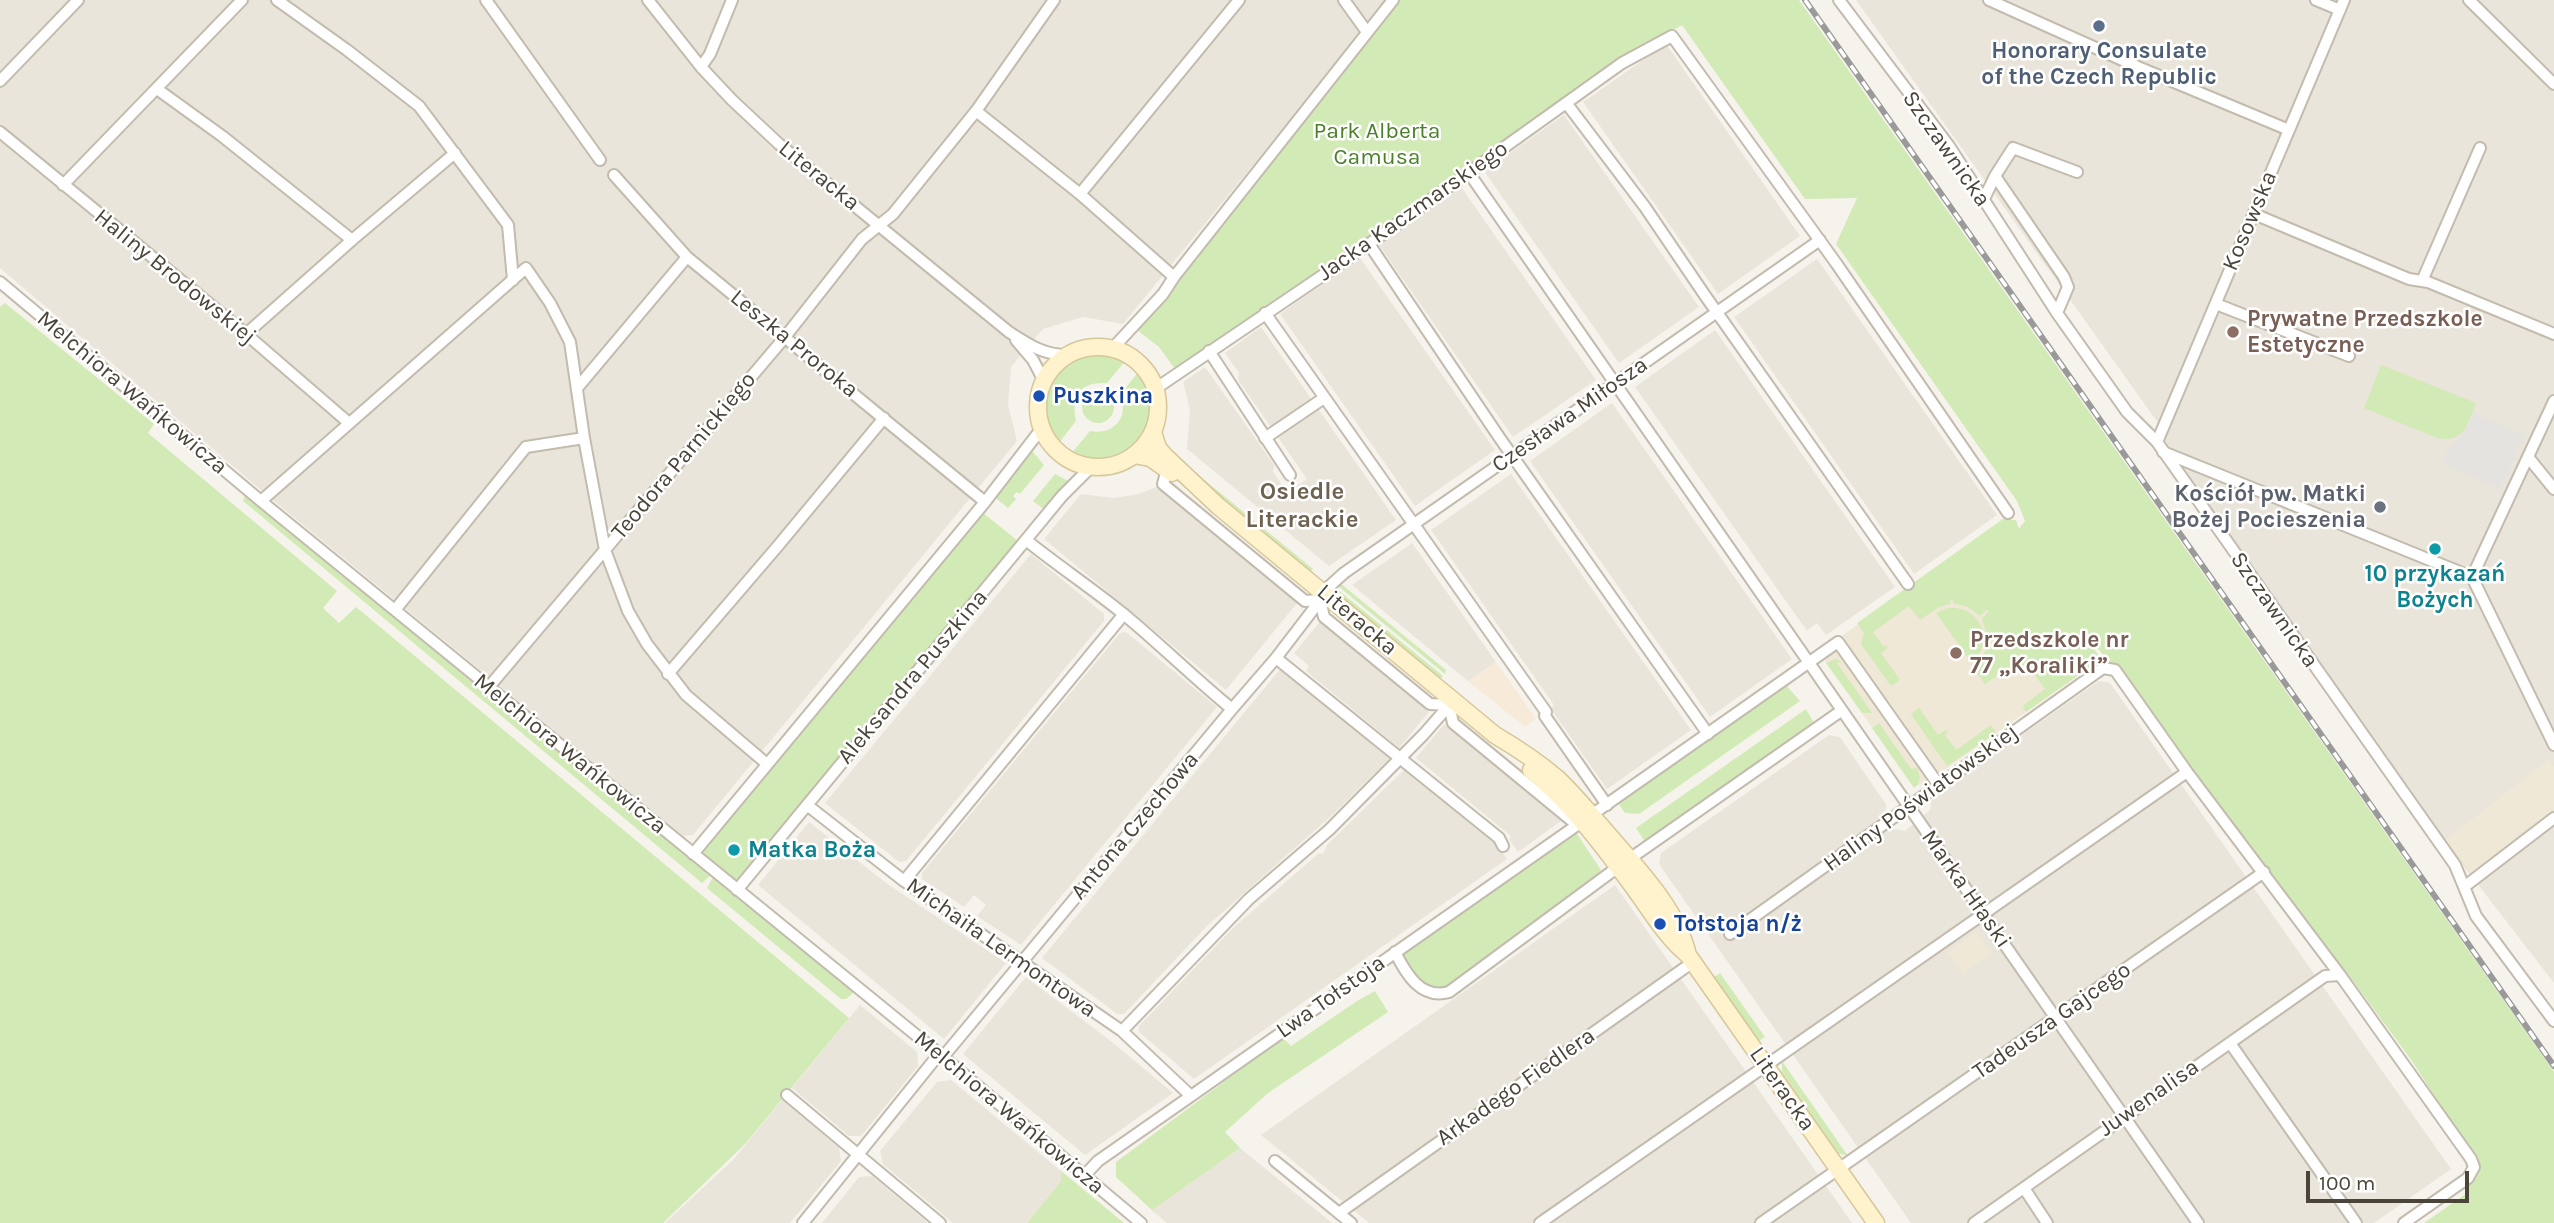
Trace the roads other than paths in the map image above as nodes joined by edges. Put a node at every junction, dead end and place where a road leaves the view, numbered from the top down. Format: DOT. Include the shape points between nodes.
graph roads {
  1 [pos="78,0"];
  2 [pos="242,0"];
  3 [pos="277,0"];
  4 [pos="486,0"];
  5 [pos="648,0"];
  6 [pos="732,0"];
  7 [pos="1240,0"];
  8 [pos="1344,0"];
  9 [pos="1393,0"];
  10 [pos="1839,0"];
  11 [pos="1989,0"];
  12 [pos="2316,0"];
  13 [pos="2469,0"];
  14 [pos="1052,1"];
  15 [pos="2342,5"];
  16 [pos="1367,32"];
  17 [pos="701,67"];
  18 [pos="0,81"];
  19 [pos="2554,83"];
  20 [pos="157,89"];
  21 [pos="1567,104"];
  22 [pos="976,111"];
  23 [pos="2289,130"];
  24 [pos="0,132"];
  25 [pos="2480,148"];
  26 [pos="455,153"];
  27 [pos="600,160"];
  28 [pos="2077,172"];
  29 [pos="1469,173"];
  30 [pos="614,175"];
  31 [pos="1995,176"];
  32 [pos="63,185"];
  33 [pos="1080,194"];
  34 [pos="1983,201"];
  35 [pos="2254,214"];
  36 [pos="880,226"];
  37 [pos="352,240"];
  38 [pos="1820,240"];
  39 [pos="1369,244"];
  40 [pos="687,257"];
  41 [pos="1174,276"];
  42 [pos="513,280"];
  43 [pos="2422,281"];
  44 [pos="0,282"];
  45 [pos="2216,304"];
  46 [pos="1717,312"];
  47 [pos="1265,313"];
  48 [pos="2057,313"];
  49 [pos="1009,332"];
  50 [pos="246,334"];
  51 [pos="2554,334"];
  52 [pos="785,337"];
  53 [pos="1112,349"];
  54 [pos="1209,351"];
  55 [pos="1068,355"];
  56 [pos="2350,356"];
  57 [pos="1044,381"];
  58 [pos="1615,383"];
  59 [pos="578,387"];
  60 [pos="1155,389"];
  61 [pos="1324,398"];
  62 [pos="2554,401"];
  63 [pos="884,418"];
  64 [pos="349,423"];
  65 [pos="1042,428"];
  66 [pos="1153,432"];
  67 [pos="584,438"];
  68 [pos="1265,438"];
  69 [pos="2159,447"];
  70 [pos="1135,455"];
  71 [pos="1512,456"];
  72 [pos="2528,457"];
  73 [pos="1091,467"];
  74 [pos="1167,469"];
  75 [pos="1290,475"];
  76 [pos="2554,489"];
  77 [pos="261,501"];
  78 [pos="985,502"];
  79 [pos="1218,506"];
  80 [pos="2008,513"];
  81 [pos="1413,525"];
  82 [pos="1026,540"];
  83 [pos="605,550"];
  84 [pos="2472,577"];
  85 [pos="1908,584"];
  86 [pos="1322,596"];
  87 [pos="395,610"];
  88 [pos="1124,614"];
  89 [pos="1276,658"];
  90 [pos="1808,663"];
  91 [pos="668,674"];
  92 [pos="488,688"];
  93 [pos="1451,703"];
  94 [pos="1232,709"];
  95 [pos="1841,710"];
  96 [pos="1708,734"];
  97 [pos="2554,745"];
  98 [pos="1400,759"];
  99 [pos="767,764"];
  100 [pos="2187,772"];
  101 [pos="1938,784"];
  102 [pos="807,804"];
  103 [pos="1607,805"];
  104 [pos="1909,807"];
  105 [pos="2554,818"];
  106 [pos="1584,821"];
  107 [pos="1503,846"];
  108 [pos="693,854"];
  109 [pos="1624,863"];
  110 [pos="2264,872"];
  111 [pos="904,881"];
  112 [pos="2464,887"];
  113 [pos="737,890"];
  114 [pos="1984,915"];
  115 [pos="1730,934"];
  116 [pos="1395,952"];
  117 [pos="1690,958"];
  118 [pos="1023,962"];
  119 [pos="2340,975"];
  120 [pos="2056,1018"];
  121 [pos="2554,1021"];
  122 [pos="1122,1031"];
  123 [pos="2230,1043"];
  124 [pos="941,1055"];
  125 [pos="1765,1064"];
  126 [pos="787,1095"];
  127 [pos="1191,1096"];
  128 [pos="2126,1115"];
  129 [pos="860,1155"];
  130 [pos="1275,1161"];
  131 [pos="1839,1170"];
  132 [pos="1083,1176"];
  133 [pos="2024,1188"];
  134 [pos="1339,1213"];
  135 [pos="803,1223"];
  136 [pos="940,1223"];
  137 [pos="1141,1223"];
  138 [pos="1351,1223"];
  139 [pos="1540,1223"];
  140 [pos="1761,1223"];
  141 [pos="1876,1223"];
  142 [pos="1974,1223"];
  143 [pos="2047,1223"];
  144 [pos="2198,1223"];
  145 [pos="2356,1223"];
  146 [pos="2404,1223"];
  1 -- 18 [label="street"];
  2 -- 20 [label="street"];
  3 -- 26 [label="street" via="419,106"];
  4 -- 27 [label="street"];
  5 -- 17 [label="street, Literacka"];
  6 -- 17 [label="street"];
  7 -- 33 [label="street"];
  8 -- 16 [label="street"];
  9 -- 16 [label="street"];
  10 -- 34 [label="street, Szczawnicka" via="1949,146"];
  11 -- 23 [label="street"];
  12 -- 15 [label="street"];
  13 -- 19 [label="street"];
  14 -- 22 [label="street, Teodora Parnickiego"];
  15 -- 23 [label="street, Kosowska"];
  16 -- 41 [label="street"];
  17 -- 36 [label="street, Literacka" via="779,144"];
  20 -- 32 [label="street"];
  20 -- 37 [label="street"];
  21 -- 29 [label="street, Jacka Kaczmarskiego"];
  21 -- 38 [label="street, Jacka Kaczmarskiego" via="1622,63 1672,36"];
  21 -- 46 [label="street" via="1645,206"];
  22 -- 33 [label="street"];
  22 -- 36 [label="street, Teodora Parnickiego"];
  23 -- 35 [label="street, Kosowska"];
  24 -- 32 [label="street, Haliny Brodowskiej"];
  25 -- 43 [label="street"];
  26 -- 37 [label="street"];
  26 -- 42 [label="street" via="508,225"];
  28 -- 31 [label="street" via="2013,148"];
  29 -- 39 [label="street, Jacka Kaczmarskiego"];
  29 -- 58 [label="street, Marka Hłaski"];
  30 -- 40 [label="street, Leszka Proroka"];
  31 -- 34 [label="street"];
  31 -- 48 [label="street" via="2064,276 2068,287"];
  32 -- 50 [label="street, Haliny Brodowskiej"];
  33 -- 41 [label="street"];
  34 -- 48 [label="street, Szczawnicka"];
  35 -- 43 [label="street"];
  35 -- 45 [label="street, Kosowska"];
  36 -- 49 [label="street, Literacka"];
  36 -- 52 [label="street, Teodora Parnickiego" via="862,239"];
  37 -- 50 [label="street"];
  38 -- 46 [label="street, Czesława Miłosza"];
  38 -- 80 [label="street"];
  39 -- 47 [label="street, Jacka Kaczmarskiego"];
  39 -- 71 [label="street"];
  40 -- 52 [label="street, Leszka Proroka"];
  40 -- 59 [label="street"];
  41 -- 53 [label="street"];
  42 -- 59 [label="street" via="526,268 550,303 570,342"];
  42 -- 64 [label="street"];
  43 -- 51 [label="street"];
  44 -- 77 [label="street, Melchiora Wańkowicza"];
  45 -- 56 [label="street"];
  45 -- 69 [label="street, Kosowska"];
  46 -- 58 [label="street, Czesława Miłosza"];
  46 -- 85 [label="street"];
  47 -- 54 [label="street, Jacka Kaczmarskiego"];
  47 -- 61 [label="street"];
  48 -- 69 [label="street, Szczawnicka" via="2127,412"];
  49 -- 55 [label="street, Literacka" via="1040,351"];
  49 -- 57 [label="street, Literacka"];
  50 -- 64 [label="street, Haliny Brodowskiej"];
  52 -- 63 [label="street, Leszka Proroka"];
  52 -- 83 [label="street, Teodora Parnickiego"];
  53 -- 55 [label="street" via="1082,349"];
  53 -- 60 [label="street" via="1140,365"];
  54 -- 60 [label="street, Jacka Kaczmarskiego"];
  54 -- 68 [label="street"];
  55 -- 57 [label="street"];
  57 -- 65 [label="street" via="1038,412"];
  58 -- 71 [label="street, Czesława Miłosza"];
  58 -- 90 [label="street, Marka Hłaski"];
  59 -- 67 [label="street"];
  60 -- 66 [label="street"];
  61 -- 68 [label="street"];
  61 -- 81 [label="street"];
  62 -- 72 [label="street"];
  63 -- 78 [label="street, Leszka Proroka"];
  63 -- 91 [label="street"];
  64 -- 77 [label="street"];
  65 -- 73 [label="street" via="1057,451"];
  65 -- 78 [label="street"];
  66 -- 70 [label="street"];
  66 -- 79 [label="street, Literacka" via="1166,457"];
  67 -- 83 [label="street"];
  67 -- 87 [label="street" via="526,447"];
  68 -- 75 [label="street"];
  69 -- 84 [label="street"];
  69 -- 112 [label="street, Szczawnicka" via="2455,865"];
  70 -- 73 [label="street"];
  70 -- 74 [label="street, Literacka"];
  71 -- 81 [label="street, Czesława Miłosza"];
  71 -- 96 [label="street"];
  72 -- 76 [label="street"];
  72 -- 84 [label="street"];
  73 -- 82 [label="street, Aleksandra Puszkina"];
  74 -- 79 [label="street, Literacka"];
  74 -- 86 [label="street" via="1163,484 1305,601"];
  77 -- 87 [label="street, Melchiora Wańkowicza"];
  78 -- 99 [label="street"];
  79 -- 86 [label="street, Literacka"];
  81 -- 86 [label="street, Czesława Miłosza" via="1339,577"];
  81 -- 103 [label="street"];
  82 -- 88 [label="street"];
  82 -- 102 [label="street, Aleksandra Puszkina"];
  83 -- 91 [label="street" via="628,611"];
  83 -- 92 [label="street, Teodora Parnickiego"];
  84 -- 97 [label="street"];
  86 -- 89 [label="street, Antona Czechowa"];
  86 -- 93 [label="street, Literacka"];
  87 -- 92 [label="street, Melchiora Wańkowicza"];
  88 -- 94 [label="street"];
  88 -- 111 [label="street"];
  89 -- 94 [label="street, Antona Czechowa"];
  89 -- 98 [label="street"];
  90 -- 95 [label="street, Marka Hłaski"];
  90 -- 96 [label="street, Lwa Tołstoja"];
  90 -- 101 [label="street, Lwa Tołstoja" via="1839,642"];
  91 -- 99 [label="street" via="685,695"];
  92 -- 108 [label="street, Melchiora Wańkowicza"];
  93 -- 98 [label="street"];
  93 -- 106 [label="street, Literacka" via="1558,779"];
  93 -- 106 [label="street" via="1453,723"];
  94 -- 118 [label="street, Antona Czechowa"];
  95 -- 104 [label="street, Marka Hłaski"];
  95 -- 109 [label="street"];
  96 -- 103 [label="street, Lwa Tołstoja"];
  98 -- 107 [label="street" via="1499,838"];
  98 -- 122 [label="street" via="1329,830 1249,899"];
  99 -- 108 [label="street"];
  100 -- 101 [label="street, Haliny Poświatowskiej" via="2115,670 2104,668"];
  100 -- 110 [label="street"];
  100 -- 114 [label="street"];
  101 -- 104 [label="street, Haliny Poświatowskiej"];
  102 -- 111 [label="street, Michaiła Lermontowa"];
  102 -- 113 [label="street, Aleksandra Puszkina"];
  103 -- 106 [label="street, Lwa Tołstoja"];
  104 -- 114 [label="street, Marka Hłaski"];
  104 -- 115 [label="street, Haliny Poświatowskiej"];
  105 -- 112 [label="street"];
  106 -- 109 [label="street, Literacka"];
  106 -- 116 [label="street, Lwa Tołstoja"];
  108 -- 113 [label="street, Melchiora Wańkowicza"];
  109 -- 116 [label="street" via="1449,992 1433,994 1418,986"];
  109 -- 117 [label="street, Literacka" via="1668,911"];
  110 -- 119 [label="street"];
  110 -- 120 [label="street, Tadeusza Gajcego"];
  111 -- 118 [label="street, Michaiła Lermontowa"];
  112 -- 121 [label="street, Szczawnicka" via="2476,916"];
  113 -- 124 [label="street, Melchiora Wańkowicza"];
  114 -- 120 [label="street, Marka Hłaski"];
  114 -- 125 [label="street"];
  116 -- 127 [label="street, Lwa Tołstoja"];
  117 -- 125 [label="street, Literacka"];
  117 -- 134 [label="street, Arkadego Fiedlera"];
  118 -- 122 [label="street, Michaiła Lermontowa"];
  118 -- 124 [label="street, Antona Czechowa"];
  119 -- 123 [label="street, Juwenalisa" via="2325,976"];
  119 -- 146 [label="street" via="2471,1159 2468,1178"];
  120 -- 128 [label="street, Marka Hłaski"];
  120 -- 131 [label="street, Tadeusza Gajcego"];
  122 -- 127 [label="street, Michaiła Lermontowa"];
  123 -- 128 [label="street, Juwenalisa"];
  123 -- 145 [label="street"];
  124 -- 129 [label="street, Antona Czechowa"];
  124 -- 132 [label="street, Melchiora Wańkowicza"];
  125 -- 131 [label="street, Literacka"];
  125 -- 139 [label="street"];
  126 -- 129 [label="street"];
  127 -- 132 [label="street, Lwa Tołstoja"];
  128 -- 133 [label="street, Juwenalisa"];
  128 -- 144 [label="street, Marka Hłaski"];
  129 -- 135 [label="street, Antona Czechowa"];
  129 -- 136 [label="street"];
  130 -- 134 [label="street"];
  131 -- 140 [label="street, Tadeusza Gajcego"];
  131 -- 141 [label="street, Literacka"];
  132 -- 137 [label="street, Melchiora Wańkowicza"];
  133 -- 142 [label="street, Juwenalisa"];
  133 -- 143 [label="street"];
  134 -- 138 [label="street"];
}
